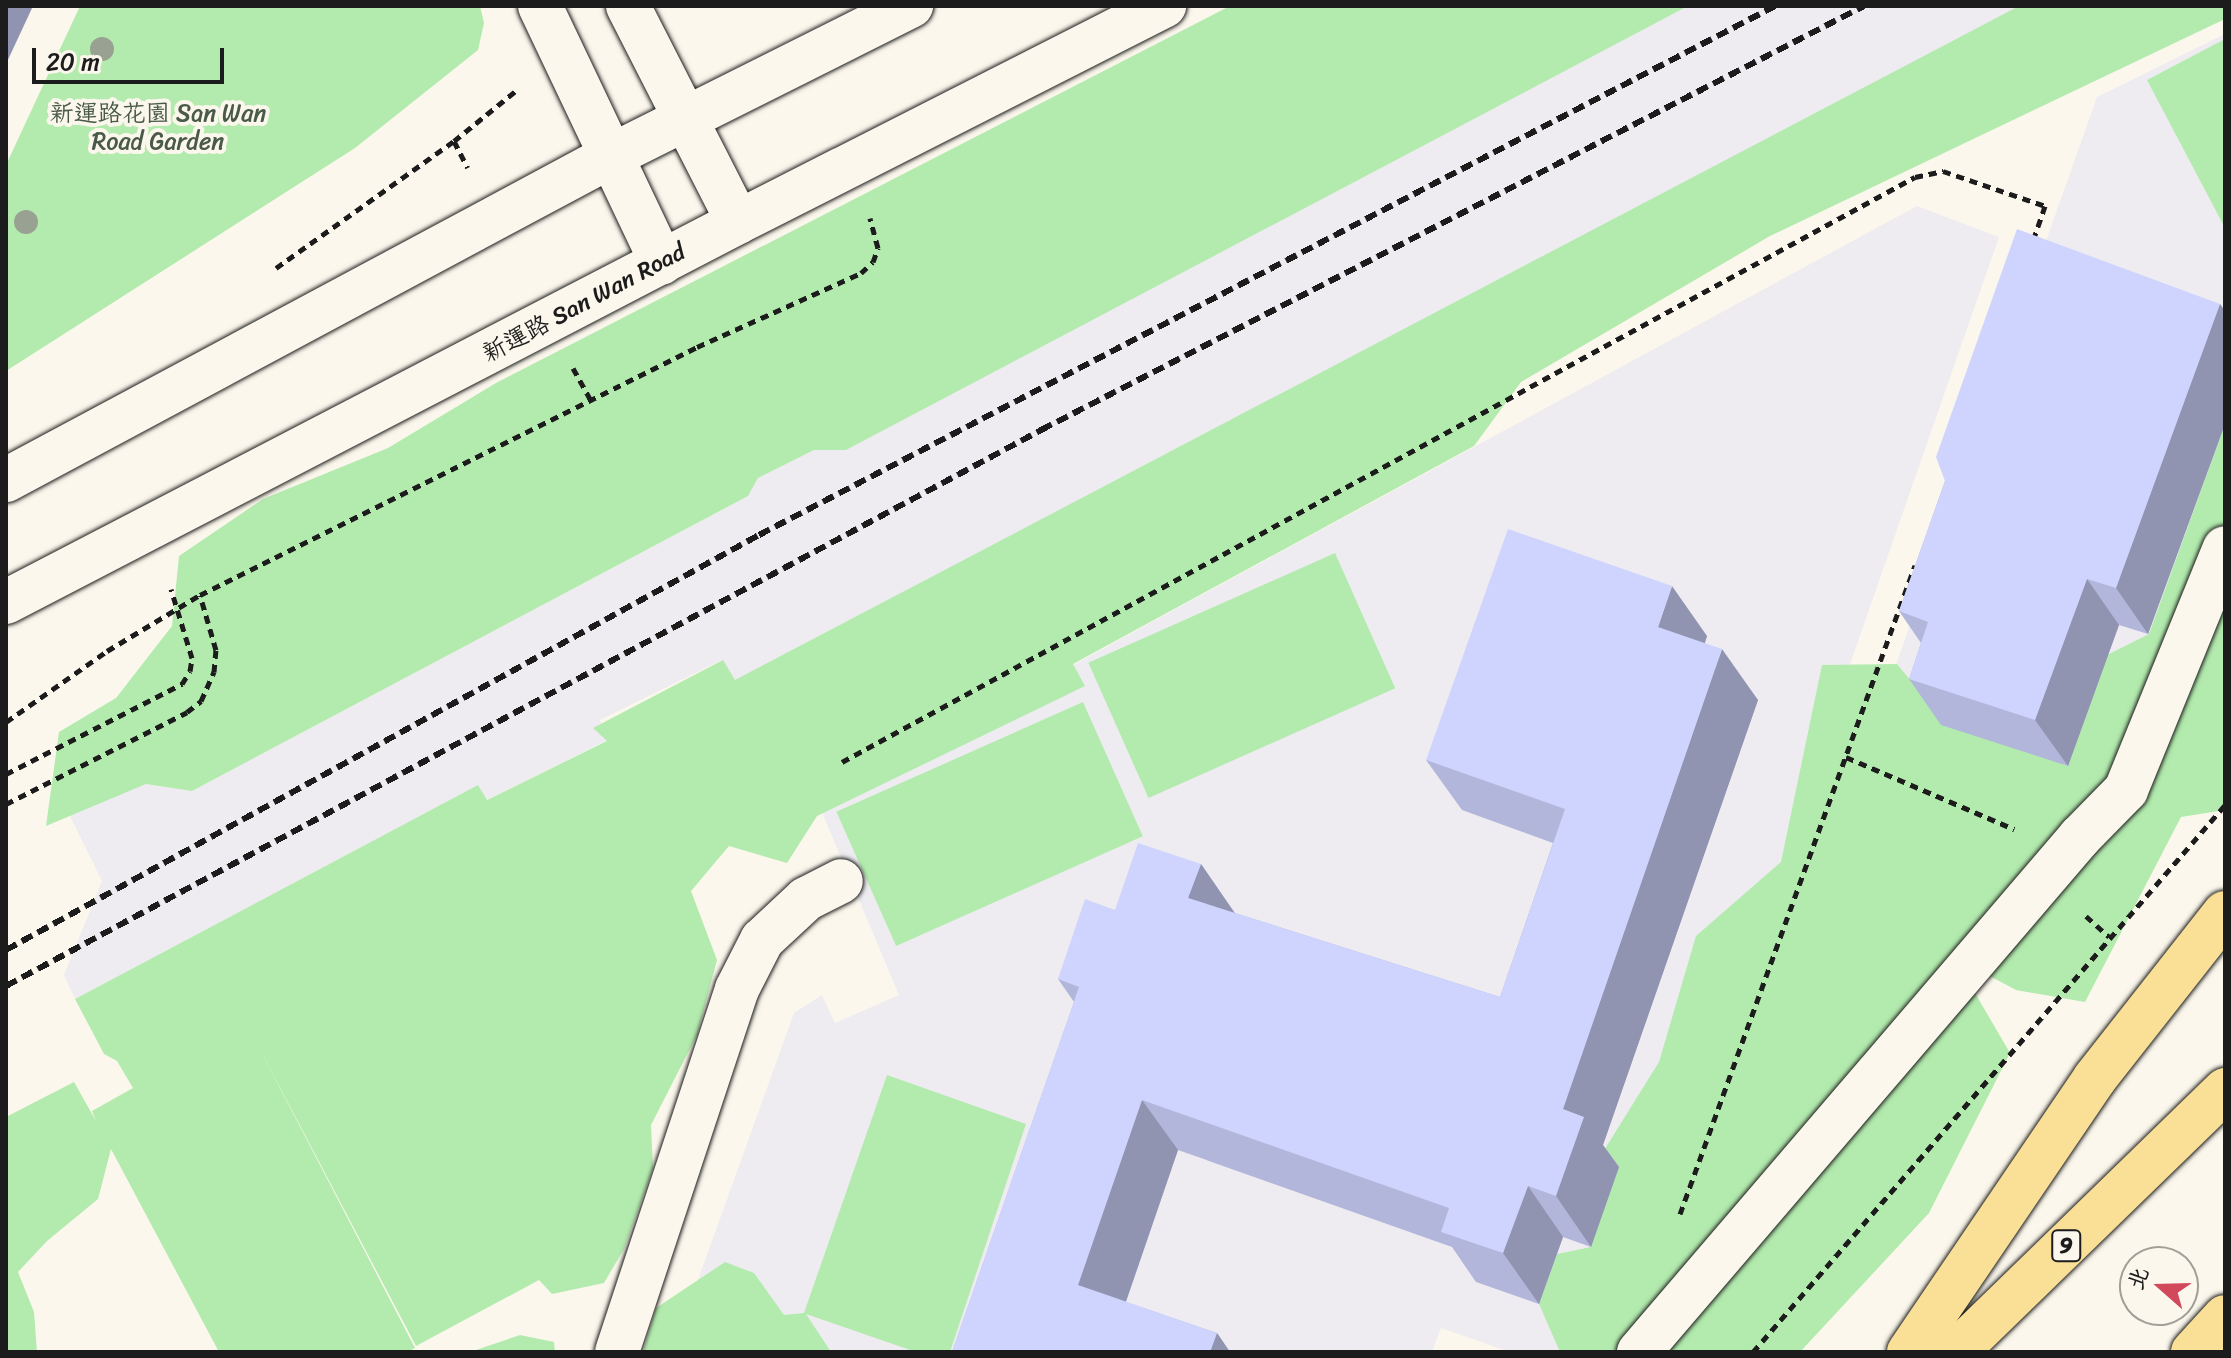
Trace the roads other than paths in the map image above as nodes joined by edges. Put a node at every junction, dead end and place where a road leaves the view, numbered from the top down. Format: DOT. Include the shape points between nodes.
graph roads {
  1 [pos="540,6"];
  2 [pos="628,6"];
  3 [pos="911,6"];
  4 [pos="1164,6"];
  5 [pos="686,121"];
  6 [pos="609,157"];
  7 [pos="738,222"];
  8 [pos="662,263"];
  9 [pos="6,480"];
  10 [pos="2225,548"];
  11 [pos="6,602"];
  12 [pos="841,881"];
  13 [pos="2225,913"];
  14 [pos="2225,1090"];
  15 [pos="2225,1317"];
  16 [pos="617,1352"];
  17 [pos="1639,1352"];
  18 [pos="1909,1352"];
  19 [pos="1956,1352"];
  20 [pos="2193,1352"];
  1 -- 6 [label="street"];
  2 -- 5 [label="street"];
  3 -- 5 [label="street"];
  4 -- 7 [label="street, 新運路 San Wan Road"];
  5 -- 6 [label="street"];
  5 -- 7 [label="street"];
  6 -- 8 [label="street"];
  6 -- 9 [label="street"];
  7 -- 8 [label="street, 新運路 San Wan Road"];
  8 -- 11 [label="street, 新運路 San Wan Road"];
  10 -- 17 [label="street" via="2126,790"];
  12 -- 16 [label="street" via="806,899 762,940 737,989"];
  13 -- 18 [label="highway" via="2095,1078"];
  14 -- 19 [label="highway, 9"];
  15 -- 20 [label="highway"];
}
